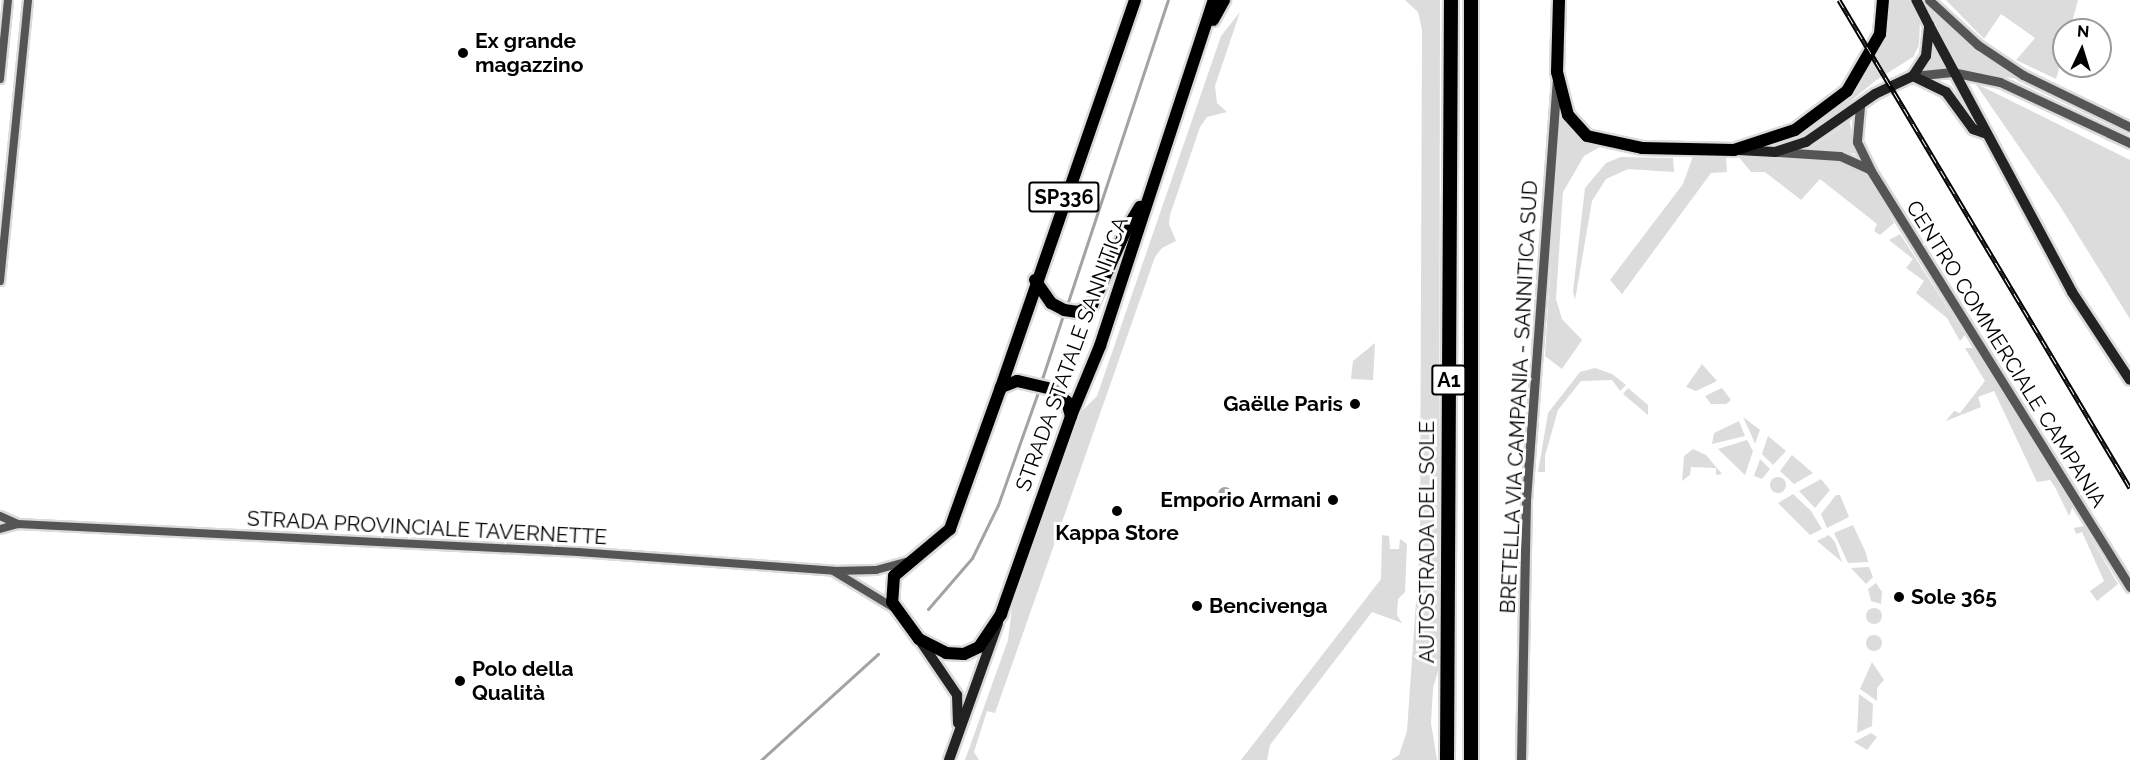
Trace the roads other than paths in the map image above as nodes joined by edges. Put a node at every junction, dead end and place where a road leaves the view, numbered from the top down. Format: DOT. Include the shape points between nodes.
graph roads {
  1 [pos="8,0"];
  2 [pos="28,0"];
  3 [pos="1135,0"];
  4 [pos="1214,0"];
  5 [pos="1224,0"];
  6 [pos="1451,0"];
  7 [pos="1471,0"];
  8 [pos="1883,0"];
  9 [pos="1916,0"];
  10 [pos="1929,0"];
  11 [pos="1558,3"];
  12 [pos="1929,25"];
  13 [pos="1203,40"];
  14 [pos="1557,72"];
  15 [pos="1952,72"];
  16 [pos="1913,76"];
  17 [pos="0,79"];
  18 [pos="1860,106"];
  19 [pos="2130,127"];
  20 [pos="1984,133"];
  21 [pos="2130,143"];
  22 [pos="1734,150"];
  23 [pos="1775,152"];
  24 [pos="1871,171"];
  25 [pos="1147,196"];
  26 [pos="1035,280"];
  27 [pos="0,281"];
  28 [pos="2130,380"];
  29 [pos="1000,391"];
  30 [pos="1071,416"];
  31 [pos="0,511"];
  32 [pos="3,525"];
  33 [pos="910,560"];
  34 [pos="834,571"];
  35 [pos="2130,587"];
  36 [pos="894,609"];
  37 [pos="1002,614"];
  38 [pos="919,639"];
  39 [pos="957,732"];
  40 [pos="949,760"];
  41 [pos="1447,760"];
  42 [pos="1471,760"];
  43 [pos="1521,760"];
  1 -- 17 [label="street"];
  2 -- 27 [label="street"];
  3 -- 26 [label="main road, SP336"];
  4 -- 13 [label="main road, STRADA STATALE SANNITICA"];
  5 -- 13 [label="main road, STRADA STATALE SANNITICA"];
  6 -- 41 [label="highway, AUTOSTRADA DEL SOLE / A1"];
  7 -- 42 [label="highway, A1"];
  8 -- 22 [label="main road" via="1880,34 1847,91 1795,130"];
  9 -- 12 [label="main road"];
  10 -- 19 [label="street" via="1978,45 2023,75"];
  11 -- 14 [label="main road"];
  12 -- 15 [label="main road"];
  12 -- 16 [label="main road" via="1926,56"];
  13 -- 25 [label="main road, STRADA STATALE SANNITICA"];
  14 -- 22 [label="main road" via="1568,115 1587,135 1642,148"];
  14 -- 43 [label="street, BRETELLA VIA CAMPANIA - SANNITICA SUD" via="1526,500"];
  15 -- 16 [label="street"];
  15 -- 20 [label="main road"];
  15 -- 21 [label="street" via="2000,82"];
  16 -- 18 [label="main road" via="1875,94"];
  16 -- 20 [label="main road" via="1946,92 1973,129"];
  18 -- 23 [label="main road" via="1806,142"];
  18 -- 24 [label="street, CENTRO COMMERCIALE CAMPANIA" via="1857,142"];
  20 -- 28 [label="main road" via="2072,292"];
  22 -- 23 [label="main road"];
  23 -- 24 [label="street" via="1840,156"];
  24 -- 35 [label="street, CENTRO COMMERCIALE CAMPANIA"];
  25 -- 26 [label="main road" via="1126,230 1092,305 1078,312 1064,310 1046,298"];
  25 -- 30 [label="main road, STRADA STATALE SANNITICA" via="1100,346"];
  26 -- 29 [label="main road, SP336"];
  29 -- 30 [label="main road" via="1017,381 1052,389 1067,402"];
  29 -- 33 [label="main road, SP336" via="950,529"];
  30 -- 37 [label="main road, STRADA STATALE SANNITICA"];
  31 -- 32 [label="street, STRADA PROVINCIALE TAVERNETTE"];
  32 -- 34 [label="street, STRADA PROVINCIALE TAVERNETTE" via="578,552"];
  33 -- 34 [label="street, STRADA PROVINCIALE TAVERNETTE" via="876,570"];
  33 -- 36 [label="main road, SP336" via="894,576 890,596"];
  34 -- 36 [label="street, STRADA PROVINCIALE TAVERNETTE"];
  36 -- 38 [label="main road, STRADA STATALE SANNITICA"];
  37 -- 38 [label="main road, STRADA STATALE SANNITICA" via="979,647 964,654 946,653"];
  37 -- 39 [label="main road, STRADA STATALE SANNITICA"];
  38 -- 39 [label="main road" via="957,695"];
  39 -- 40 [label="main road, STRADA STATALE SANNITICA"];
}
